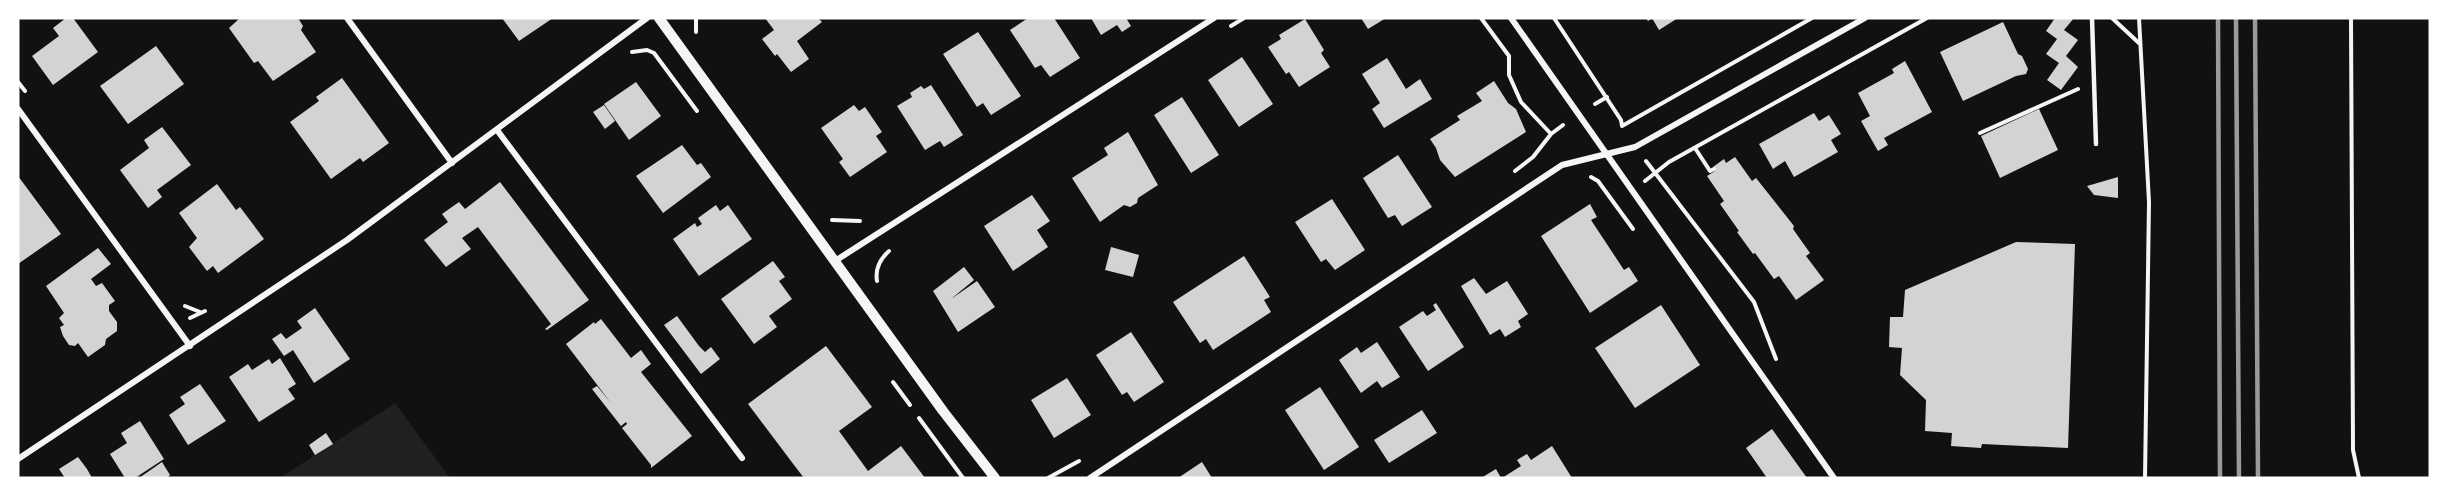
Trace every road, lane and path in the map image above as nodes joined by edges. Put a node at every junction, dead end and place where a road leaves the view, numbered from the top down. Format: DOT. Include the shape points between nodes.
graph roads {
  1 [pos="346,18"];
  2 [pos="647,18"];
  3 [pos="659,18"];
  4 [pos="1214,18"];
  5 [pos="1481,18"];
  6 [pos="1511,18"];
  7 [pos="1554,18"];
  8 [pos="1812,18"];
  9 [pos="1865,18"];
  10 [pos="1927,18"];
  11 [pos="2091,18"];
  12 [pos="2112,18"];
  13 [pos="2139,18"];
  14 [pos="2351,18"];
  15 [pos="2140,44"];
  16 [pos="639,52"];
  17 [pos="684,93"];
  18 [pos="2056,98"];
  19 [pos="18,109"];
  20 [pos="497,130"];
  21 [pos="1980,133"];
  22 [pos="1551,134"];
  23 [pos="2096,144"];
  24 [pos="1695,148"];
  25 [pos="1607,153"];
  26 [pos="452,164"];
  27 [pos="1714,169"];
  28 [pos="836,261"];
  29 [pos="209,310"];
  30 [pos="176,327"];
  31 [pos="190,346"];
  32 [pos="1777,363"];
  33 [pos="902,394"];
  34 [pos="742,458"];
  35 [pos="18,459"];
  36 [pos="963,478"];
  37 [pos="994,478"];
  38 [pos="1090,478"];
  39 [pos="1834,478"];
  40 [pos="2145,478"];
  41 [pos="2359,478"];
  1 -- 26 [label="street"];
  2 -- 20 [label="street"];
  3 -- 28 [label="street"];
  4 -- 28 [label="street"];
  5 -- 22 [label="path" via="1509,56 1509,75 1521,102"];
  6 -- 25 [label="street"];
  7 -- 8 [label="path" via="1596,79 1622,126"];
  9 -- 25 [label="street" via="1635,147"];
  10 -- 24 [label="path"];
  11 -- 23 [label="lane"];
  12 -- 15 [label="path"];
  13 -- 15 [label="path"];
  14 -- 41 [label="path" via="2353,450"];
  15 -- 40 [label="path" via="2149,202"];
  16 -- 17 [label="path" via="654,53"];
  18 -- 21 [label="path"];
  19 -- 30 [label="street"];
  20 -- 26 [label="street"];
  20 -- 34 [label="street"];
  24 -- 27 [label="path" via="1710,171"];
  24 -- 32 [label="path" via="1656,173 1754,302"];
  25 -- 38 [label="street" via="1562,165"];
  25 -- 39 [label="street"];
  26 -- 31 [label="street"];
  28 -- 37 [label="street"];
  29 -- 30 [label="path"];
  30 -- 31 [label="street"];
  31 -- 35 [label="street"];
  33 -- 36 [label="path"];
}
